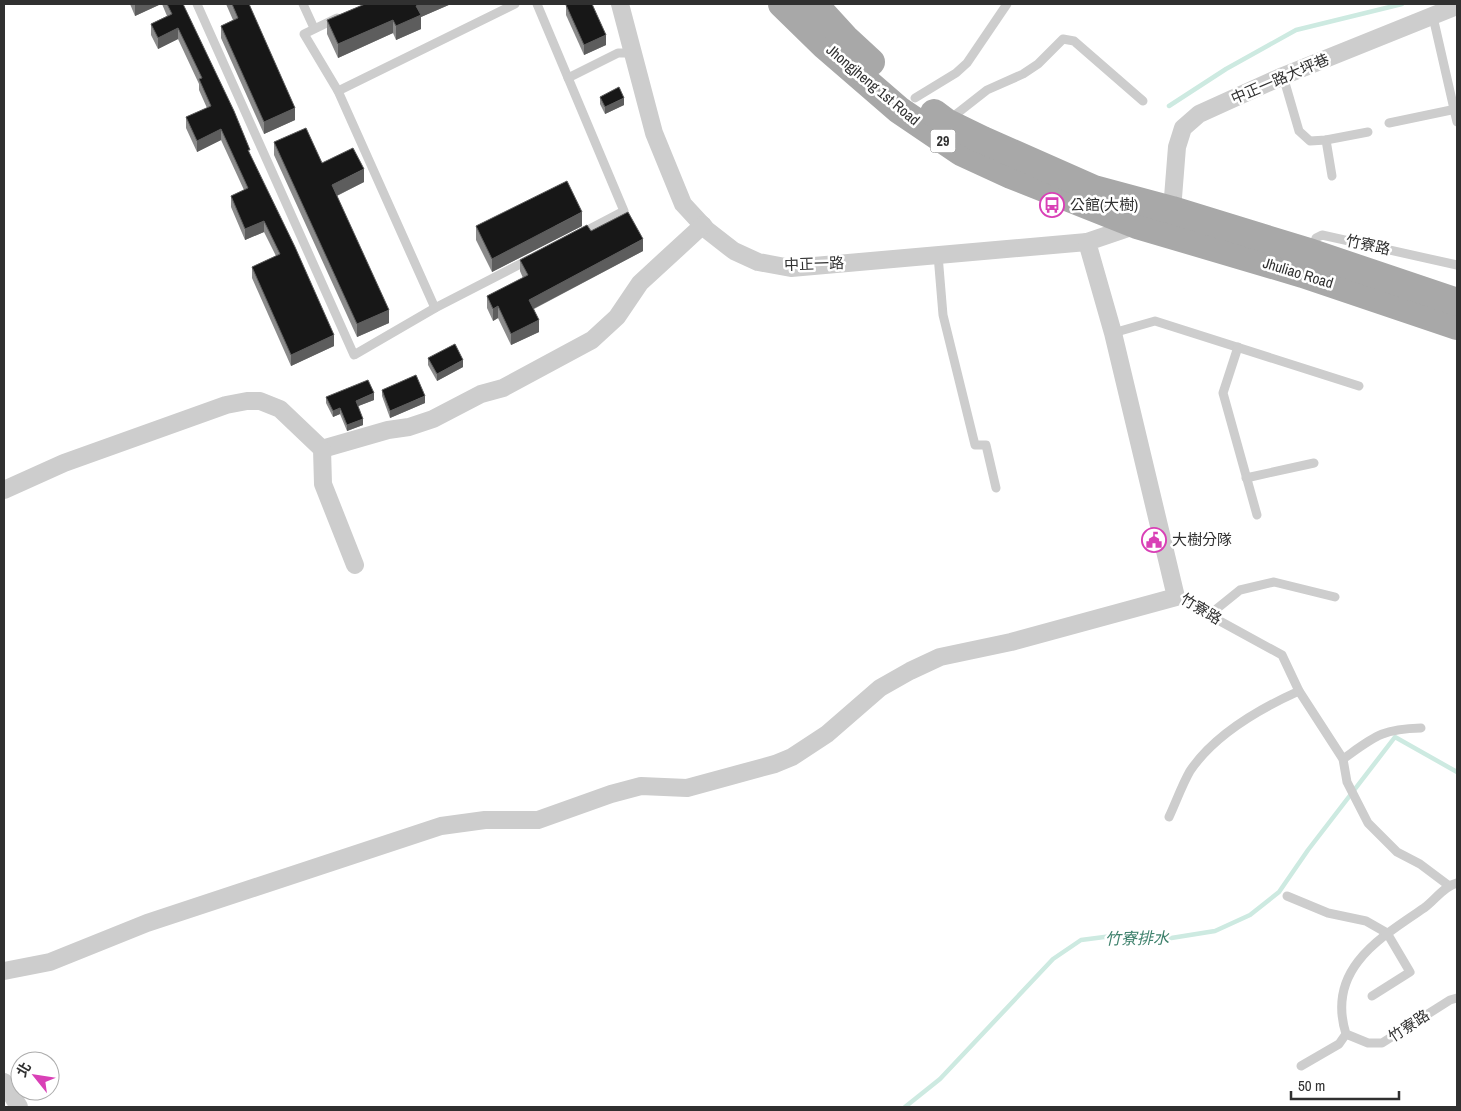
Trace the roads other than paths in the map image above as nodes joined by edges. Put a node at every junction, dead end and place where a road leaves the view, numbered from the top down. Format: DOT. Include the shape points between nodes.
graph roads {
  1 [pos="197,4"];
  2 [pos="303,4"];
  3 [pos="515,4"];
  4 [pos="537,4"];
  5 [pos="620,4"];
  6 [pos="782,4"];
  7 [pos="814,4"];
  8 [pos="1007,4"];
  9 [pos="1457,6"];
  10 [pos="345,14"];
  11 [pos="1433,17"];
  12 [pos="314,28"];
  13 [pos="633,53"];
  14 [pos="1283,76"];
  15 [pos="568,78"];
  16 [pos="338,91"];
  17 [pos="915,98"];
  18 [pos="1143,101"];
  19 [pos="1456,109"];
  20 [pos="946,122"];
  21 [pos="1457,122"];
  22 [pos="1389,123"];
  23 [pos="1368,132"];
  24 [pos="1326,140"];
  25 [pos="1332,176"];
  26 [pos="1172,210"];
  27 [pos="1137,225"];
  28 [pos="703,226"];
  29 [pos="573,237"];
  30 [pos="1087,242"];
  31 [pos="538,255"];
  32 [pos="938,255"];
  33 [pos="1307,263"];
  34 [pos="1457,265"];
  35 [pos="1457,302"];
  36 [pos="435,308"];
  37 [pos="1457,326"];
  38 [pos="1114,333"];
  39 [pos="1238,347"];
  40 [pos="1359,386"];
  41 [pos="322,449"];
  42 [pos="1314,463"];
  43 [pos="1246,478"];
  44 [pos="996,488"];
  45 [pos="4,490"];
  46 [pos="1257,515"];
  47 [pos="355,565"];
  48 [pos="1176,597"];
  49 [pos="1335,597"];
  50 [pos="1210,616"];
  51 [pos="1299,691"];
  52 [pos="1421,728"];
  53 [pos="1343,759"];
  54 [pos="1169,817"];
  55 [pos="1453,884"];
  56 [pos="1287,896"];
  57 [pos="1387,933"];
  58 [pos="4,970"];
  59 [pos="1372,996"];
  60 [pos="1457,998"];
  61 [pos="1346,1034"];
  62 [pos="1301,1066"];
  63 [pos="4,1082"];
  64 [pos="19,1107"];
  1 -- 36 [label="lane" via="354,355"];
  2 -- 12 [label="lane"];
  3 -- 16 [label="lane"];
  4 -- 15 [label="lane"];
  5 -- 13 [label="street, 中正一路"];
  6 -- 27 [label="main road, Jhongjheng 1st Road / 29" via="899,110 933,134 1011,175"];
  7 -- 17 [label="main road, Jhongjheng 1st Road / 29" via="845,38"];
  8 -- 17 [label="lane" via="967,63"];
  9 -- 11 [label="street, 中正一路大坪巷"];
  10 -- 12 [label="lane"];
  11 -- 14 [label="street, 中正一路大坪巷"];
  11 -- 19 [label="lane"];
  12 -- 16 [label="lane" via="304,34"];
  13 -- 15 [label="lane" via="618,53"];
  13 -- 28 [label="street, 中正一路" via="658,142 683,204"];
  14 -- 24 [label="lane" via="1299,131 1310,141"];
  14 -- 26 [label="street, 中正一路大坪巷" via="1199,114 1183,128 1177,147"];
  15 -- 29 [label="lane" via="624,211"];
  16 -- 36 [label="lane"];
  17 -- 20 [label="main road, Jhongjheng 1st Road / 29"];
  18 -- 20 [label="lane" via="1074,41 1063,39 1038,64 987,90"];
  19 -- 21 [label="lane"];
  19 -- 22 [label="lane"];
  20 -- 26 [label="main road, Jhongjheng 1st Road / 29" via="1094,189"];
  23 -- 24 [label="lane"];
  24 -- 25 [label="lane"];
  26 -- 27 [label="street"];
  26 -- 33 [label="main road, Jhuliao Road / 29"];
  27 -- 30 [label="street"];
  27 -- 33 [label="main road, Jhuliao Road / 29"];
  28 -- 32 [label="street, 中正一路" via="734,251 758,262 791,268"];
  28 -- 41 [label="street" via="640,283 617,317 592,340 503,388 481,394 433,419"];
  30 -- 32 [label="street, 中正一路"];
  30 -- 38 [label="street, 竹寮路"];
  31 -- 36 [label="lane"];
  32 -- 44 [label="lane" via="943,315 970,427 975,445 986,445"];
  33 -- 34 [label="lane, 竹寮路" via="1316,238 1322,235"];
  33 -- 35 [label="main road, Jhuliao Road / 29"];
  33 -- 37 [label="main road, Jhuliao Road / 29"];
  38 -- 39 [label="lane" via="1155,321"];
  38 -- 48 [label="street, 竹寮路"];
  39 -- 40 [label="lane"];
  39 -- 43 [label="lane" via="1222,393"];
  41 -- 45 [label="street" via="280,409 260,401 247,401 226,405 64,463"];
  41 -- 47 [label="street" via="323,484"];
  42 -- 43 [label="lane"];
  43 -- 46 [label="lane"];
  48 -- 50 [label="lane, 竹寮路"];
  48 -- 58 [label="street" via="1011,642 940,657 880,688 827,734 775,764 687,788 641,786 538,820 485,820 441,826 147,923 50,962"];
  49 -- 50 [label="lane" via="1274,582 1240,590"];
  50 -- 51 [label="lane, 竹寮路" via="1282,655"];
  51 -- 53 [label="lane, 竹寮路"];
  51 -- 54 [label="lane" via="1264,706 1214,746 1191,771"];
  52 -- 53 [label="lane" via="1382,733"];
  53 -- 55 [label="lane, 竹寮路" via="1347,782 1368,823 1397,852"];
  55 -- 57 [label="lane"];
  56 -- 57 [label="lane" via="1328,913 1366,921"];
  57 -- 59 [label="lane" via="1410,972"];
  57 -- 61 [label="lane" via="1351,970 1342,992 1340,1011"];
  60 -- 61 [label="lane, 竹寮路" via="1382,1043 1368,1043"];
  61 -- 62 [label="lane" via="1339,1044"];
  63 -- 64 [label="street"];
}
